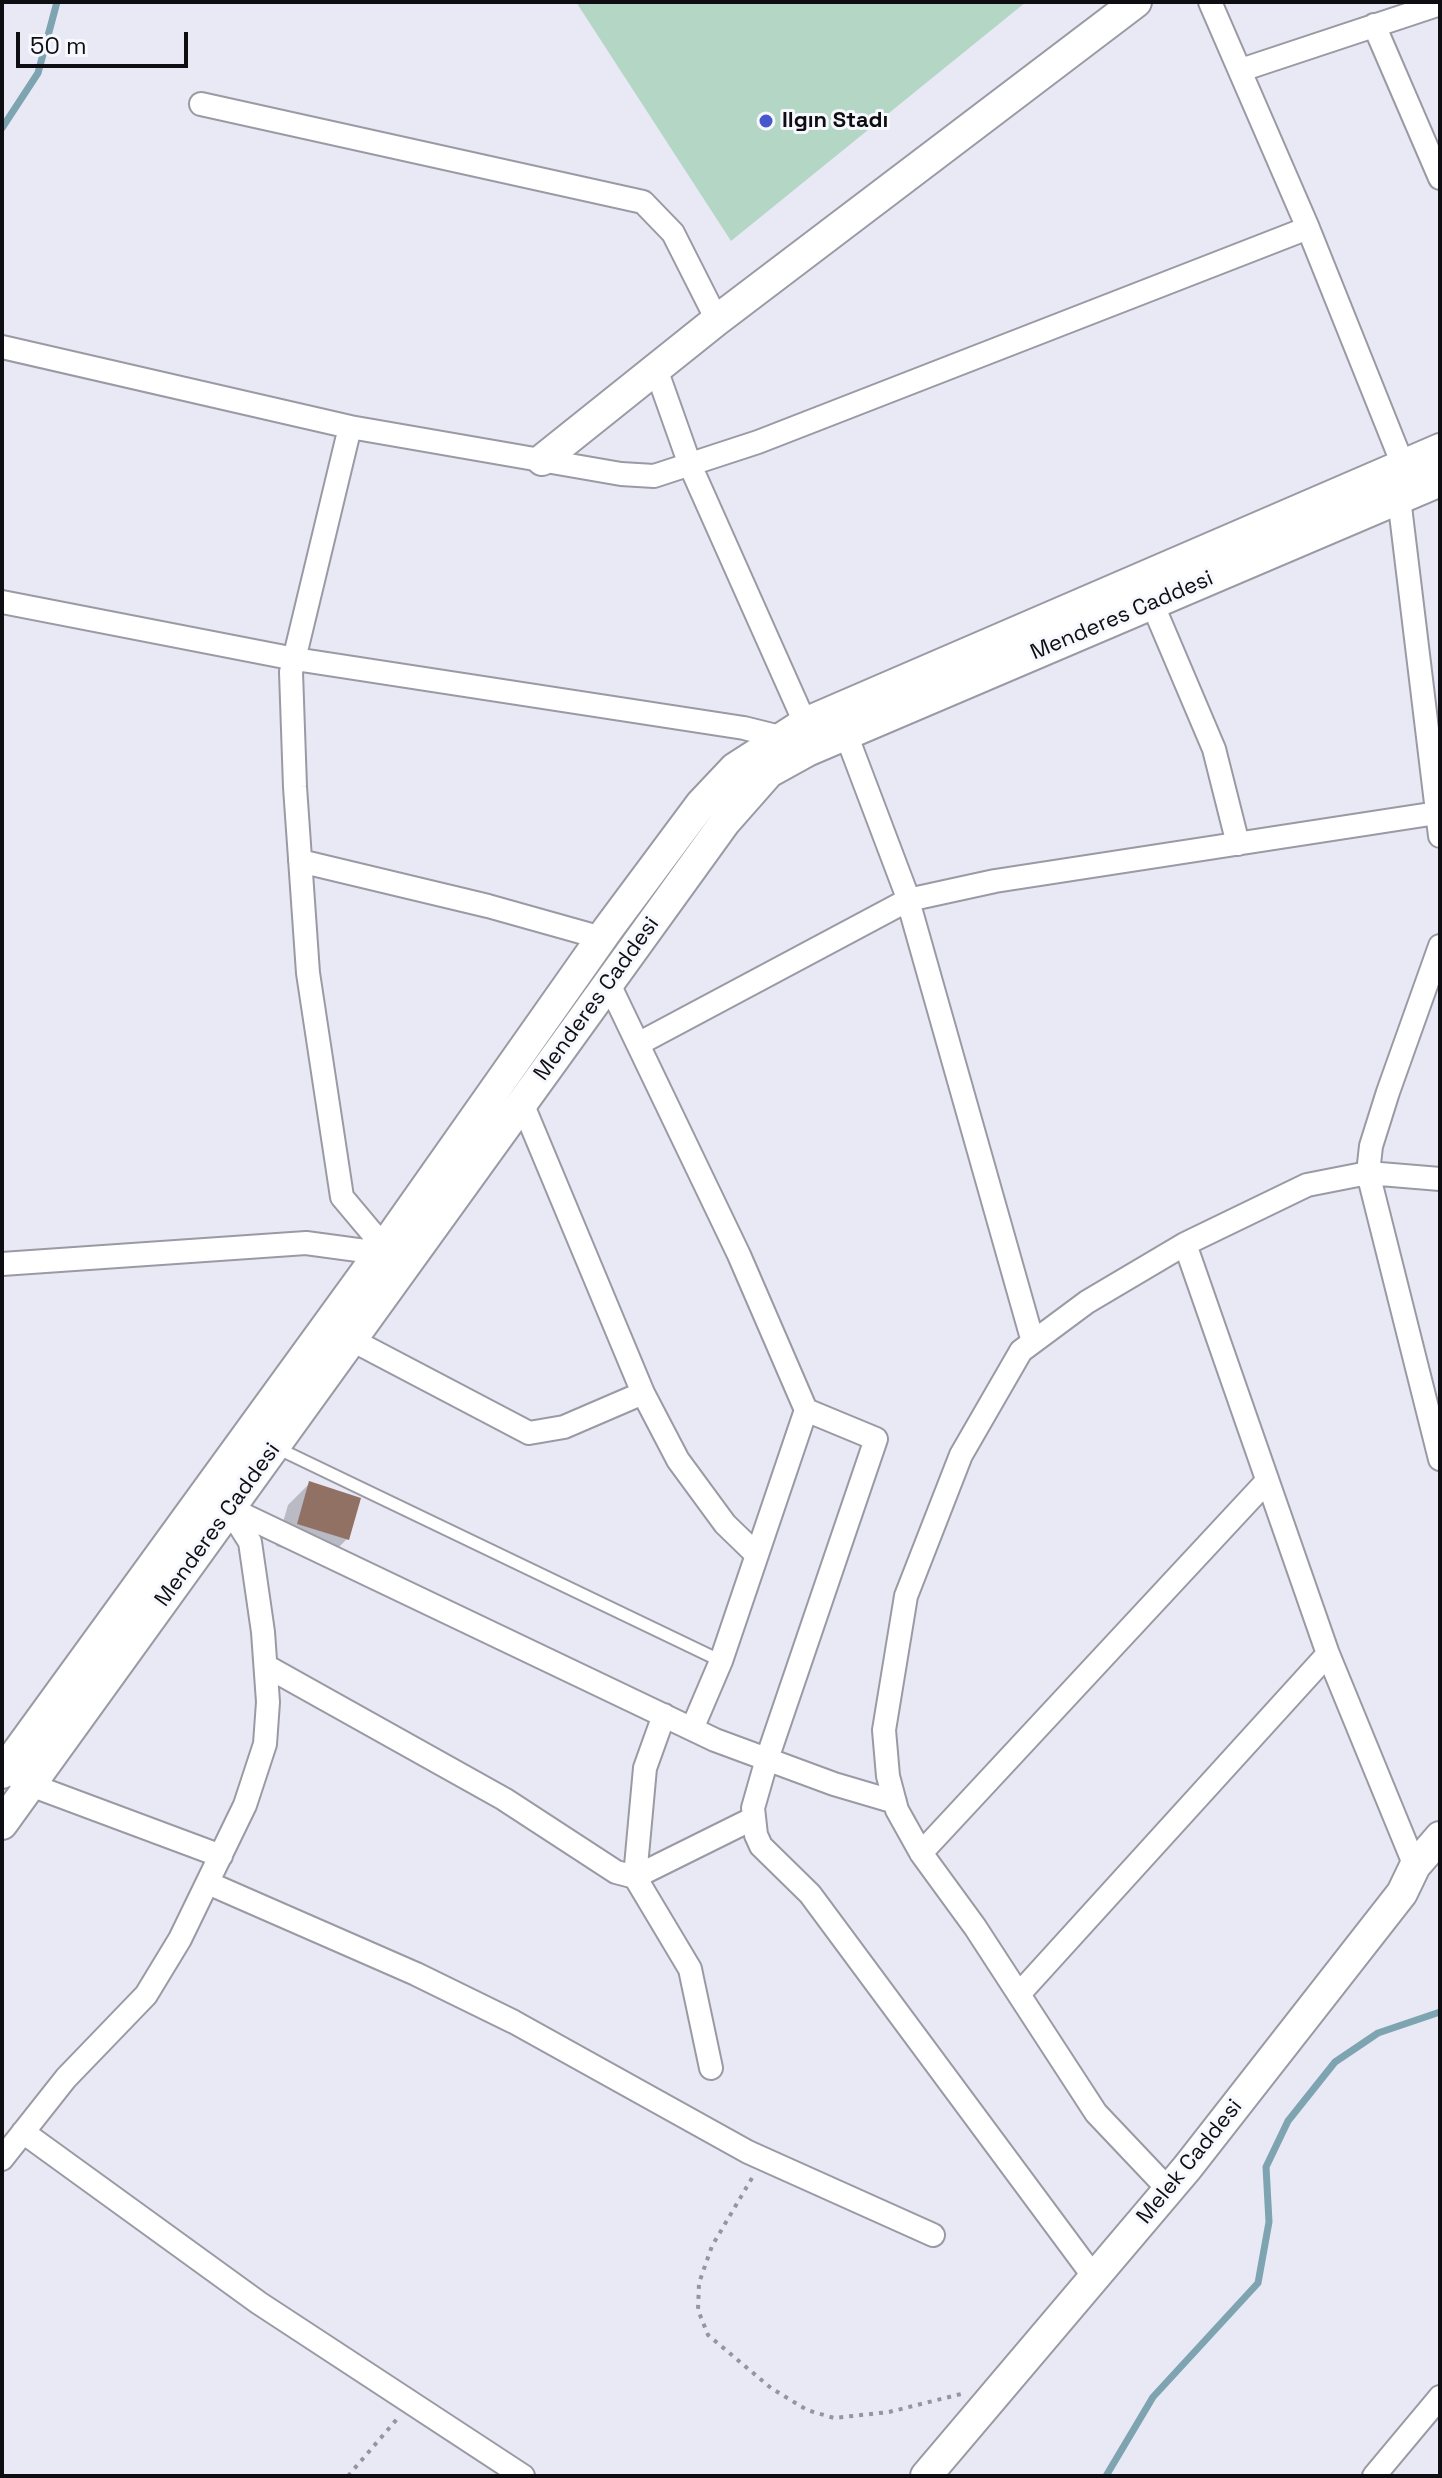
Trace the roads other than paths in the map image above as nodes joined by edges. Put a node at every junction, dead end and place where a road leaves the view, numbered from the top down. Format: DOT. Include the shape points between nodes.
graph roads {
  1 [pos="1136,2"];
  2 [pos="1210,2"];
  3 [pos="1440,4"];
  4 [pos="1374,25"];
  5 [pos="1241,70"];
  6 [pos="201,104"];
  7 [pos="1440,178"];
  8 [pos="1308,228"];
  9 [pos="717,320"];
  10 [pos="2,347"];
  11 [pos="656,369"];
  12 [pos="350,427"];
  13 [pos="1440,449"];
  14 [pos="542,460"];
  15 [pos="690,465"];
  16 [pos="1403,465"];
  17 [pos="1440,481"];
  18 [pos="1399,498"];
  19 [pos="2,602"];
  20 [pos="1152,603"];
  21 [pos="295,659"];
  22 [pos="793,730"];
  23 [pos="846,734"];
  24 [pos="1439,824"];
  25 [pos="1238,844"];
  26 [pos="300,861"];
  27 [pos="908,900"];
  28 [pos="602,938"];
  29 [pos="1440,946"];
  30 [pos="608,982"];
  31 [pos="638,1044"];
  32 [pos="522,1103"];
  33 [pos="1368,1173"];
  34 [pos="1440,1179"];
  35 [pos="1185,1244"];
  36 [pos="382,1250"];
  37 [pos="2,1264"];
  38 [pos="352,1340"];
  39 [pos="1033,1342"];
  40 [pos="643,1393"];
  41 [pos="806,1410"];
  42 [pos="1439,1446"];
  43 [pos="274,1447"];
  44 [pos="1267,1481"];
  45 [pos="229,1509"];
  46 [pos="757,1555"];
  47 [pos="1328,1654"];
  48 [pos="721,1661"];
  49 [pos="266,1666"];
  50 [pos="664,1715"];
  51 [pos="692,1729"];
  52 [pos="767,1759"];
  53 [pos="2,1776"];
  54 [pos="32,1782"];
  55 [pos="895,1802"];
  56 [pos="754,1818"];
  57 [pos="2,1824"];
  58 [pos="1440,1837"];
  59 [pos="921,1853"];
  60 [pos="221,1856"];
  61 [pos="1415,1866"];
  62 [pos="635,1877"];
  63 [pos="208,1883"];
  64 [pos="1019,1994"];
  65 [pos="711,2068"];
  66 [pos="23,2132"];
  67 [pos="2,2159"];
  68 [pos="1169,2190"];
  69 [pos="933,2235"];
  70 [pos="1094,2277"];
  71 [pos="1440,2397"];
  72 [pos="523,2476"];
  73 [pos="926,2476"];
  74 [pos="1374,2476"];
  1 -- 9 [label="main road"];
  2 -- 5 [label="street"];
  3 -- 4 [label="street"];
  4 -- 5 [label="street"];
  4 -- 7 [label="street"];
  5 -- 8 [label="street"];
  6 -- 9 [label="street" via="643,202 673,233"];
  8 -- 15 [label="street"];
  8 -- 16 [label="street"];
  9 -- 11 [label="main road"];
  10 -- 12 [label="street"];
  11 -- 14 [label="main road"];
  11 -- 15 [label="street"];
  12 -- 14 [label="street"];
  12 -- 21 [label="street"];
  13 -- 16 [label="main road, Menderes Caddesi"];
  14 -- 15 [label="street" via="654,476"];
  15 -- 22 [label="street"];
  16 -- 18 [label="street"];
  16 -- 22 [label="main road, Menderes Caddesi"];
  17 -- 18 [label="main road, Menderes Caddesi"];
  18 -- 20 [label="main road, Menderes Caddesi"];
  18 -- 24 [label="street"];
  19 -- 21 [label="street"];
  20 -- 23 [label="main road, Menderes Caddesi"];
  20 -- 25 [label="street" via="1214,749"];
  21 -- 22 [label="street" via="744,728"];
  21 -- 26 [label="street" via="291,672"];
  22 -- 28 [label="main road, Menderes Caddesi" via="735,768 701,804"];
  23 -- 27 [label="street"];
  23 -- 30 [label="main road, Menderes Caddesi" via="788,759 751,790"];
  24 -- 25 [label="street"];
  25 -- 27 [label="street" via="995,881"];
  26 -- 28 [label="street"];
  26 -- 36 [label="street" via="308,973 342,1197"];
  27 -- 31 [label="street"];
  27 -- 39 [label="street"];
  28 -- 36 [label="main road, Menderes Caddesi"];
  29 -- 33 [label="street" via="1388,1092"];
  30 -- 31 [label="street"];
  30 -- 32 [label="main road, Menderes Caddesi"];
  31 -- 41 [label="street"];
  32 -- 38 [label="main road, Menderes Caddesi"];
  32 -- 40 [label="street"];
  33 -- 34 [label="street"];
  33 -- 35 [label="street" via="1307,1185"];
  33 -- 42 [label="street"];
  35 -- 39 [label="street" via="1087,1302"];
  35 -- 44 [label="street"];
  36 -- 37 [label="street" via="306,1243"];
  36 -- 53 [label="main road, Menderes Caddesi"];
  38 -- 40 [label="street" via="529,1433 564,1427"];
  38 -- 43 [label="main road, Menderes Caddesi"];
  39 -- 55 [label="street" via="1021,1351 961,1455 906,1596 884,1730"];
  40 -- 46 [label="street" via="678,1460 725,1524"];
  41 -- 46 [label="street"];
  41 -- 52 [label="street" via="876,1439"];
  43 -- 45 [label="main road, Menderes Caddesi"];
  43 -- 48 [label="lane"];
  44 -- 47 [label="street"];
  44 -- 59 [label="street"];
  45 -- 49 [label="street" via="250,1542"];
  45 -- 50 [label="street"];
  45 -- 54 [label="main road, Menderes Caddesi"];
  46 -- 48 [label="street"];
  47 -- 61 [label="street"];
  47 -- 64 [label="street"];
  48 -- 51 [label="street"];
  49 -- 60 [label="street" via="265,1744"];
  49 -- 62 [label="street" via="504,1799 616,1872"];
  50 -- 51 [label="street"];
  50 -- 62 [label="street" via="645,1768"];
  51 -- 52 [label="street"];
  52 -- 55 [label="street"];
  52 -- 56 [label="street"];
  53 -- 54 [label="street"];
  54 -- 57 [label="main road, Menderes Caddesi"];
  54 -- 60 [label="street"];
  55 -- 59 [label="street"];
  56 -- 62 [label="street"];
  56 -- 70 [label="street" via="761,1846 810,1894"];
  58 -- 61 [label="main road, Melek Caddesi"];
  59 -- 64 [label="street"];
  60 -- 63 [label="street"];
  61 -- 68 [label="main road, Melek Caddesi" via="1402,1893"];
  62 -- 65 [label="street" via="690,1969"];
  63 -- 66 [label="street" via="146,1995 66,2078"];
  63 -- 69 [label="street" via="458,1994 763,2158"];
  64 -- 68 [label="street" via="1096,2113"];
  66 -- 67 [label="street"];
  66 -- 72 [label="street" via="259,2303"];
  68 -- 70 [label="main road, Melek Caddesi"];
  70 -- 73 [label="main road, Melek Caddesi"];
  71 -- 74 [label="street"];
}
